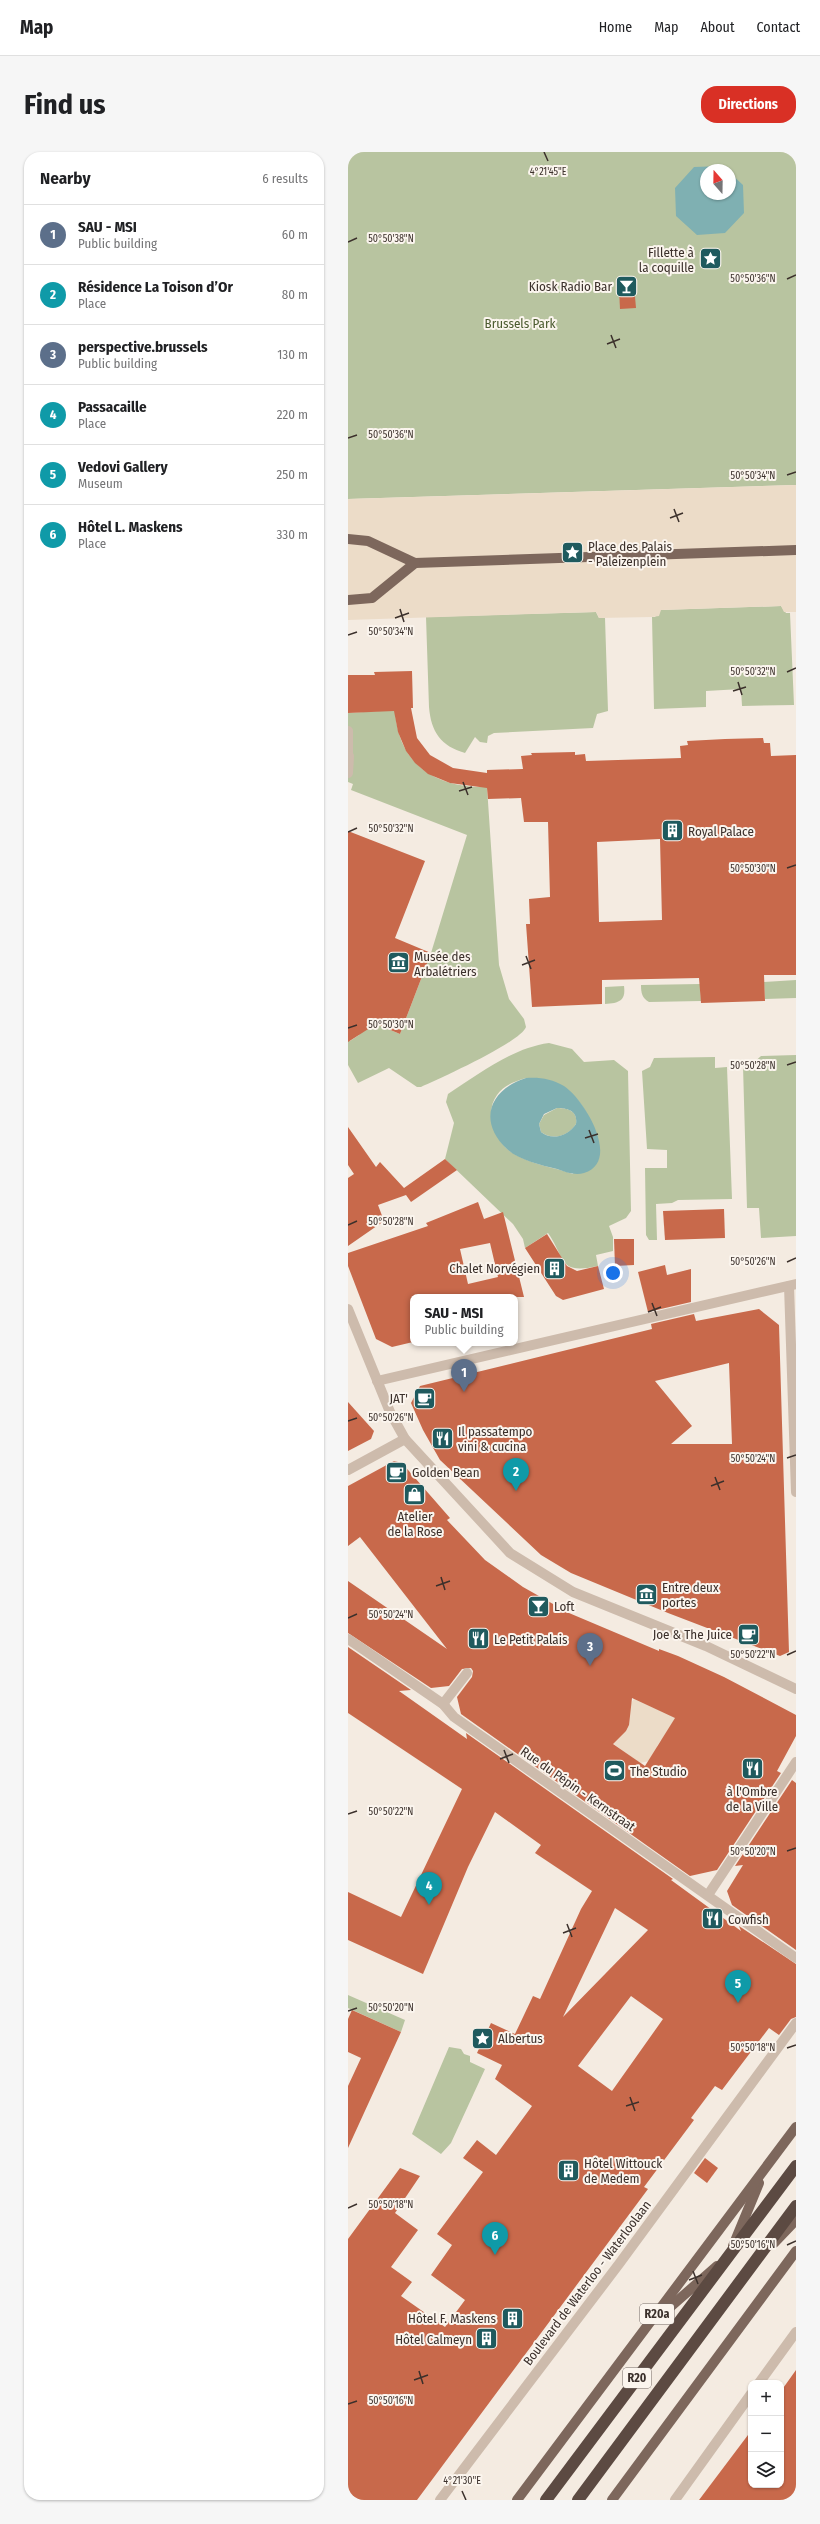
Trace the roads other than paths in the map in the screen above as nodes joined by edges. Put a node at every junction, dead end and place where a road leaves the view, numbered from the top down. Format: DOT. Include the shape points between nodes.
graph roads {
  1 [pos="348,540"];
  2 [pos="796,550"];
  3 [pos="415,563"];
  4 [pos="348,600"];
  5 [pos="348,731"];
  6 [pos="349,756"];
  7 [pos="348,773"];
  8 [pos="793,1285"];
  9 [pos="348,1309"];
  10 [pos="377,1382"];
  11 [pos="405,1439"];
  12 [pos="348,1470"];
  13 [pos="796,1492"];
  14 [pos="348,1639"];
  15 [pos="467,1673"];
  16 [pos="796,1689"];
  17 [pos="443,1704"];
  18 [pos="796,1762"];
  19 [pos="708,1895"];
  20 [pos="796,1958"];
  21 [pos="796,2023"];
  22 [pos="796,2127"];
  23 [pos="796,2166"];
  24 [pos="766,2168"];
  25 [pos="796,2206"];
  26 [pos="796,2220"];
  27 [pos="796,2251"];
  28 [pos="729,2255"];
  29 [pos="750,2269"];
  30 [pos="644,2330"];
  31 [pos="796,2332"];
  32 [pos="761,2380"];
  33 [pos="748,2398"];
  34 [pos="440,2500"];
  35 [pos="517,2500"];
  36 [pos="546,2500"];
  37 [pos="578,2500"];
  38 [pos="612,2500"];
  39 [pos="675,2500"];
  1 -- 3 [label="main road" via="368,542"];
  2 -- 3 [label="main road"];
  3 -- 4 [label="main road" via="372,598"];
  5 -- 6 [label="street"];
  6 -- 7 [label="street"];
  8 -- 10 [label="street"];
  8 -- 13 [label="street"];
  9 -- 10 [label="street"];
  10 -- 11 [label="street"];
  11 -- 12 [label="street"];
  11 -- 16 [label="street" via="492,1536 510,1553 538,1572 573,1592 706,1646"];
  14 -- 17 [label="street, Rue du Pépin - Kernstraat"];
  15 -- 17 [label="street"];
  17 -- 19 [label="street, Rue du Pépin - Kernstraat" via="454,1717"];
  18 -- 19 [label="street"];
  19 -- 20 [label="street, Rue du Pépin - Kernstraat"];
  21 -- 34 [label="street, Boulevard de Waterloo - Waterloolaan" via="620,2264"];
  22 -- 24 [label="main road, R20a"];
  23 -- 28 [label="highway, R20"];
  24 -- 28 [label="main road"];
  24 -- 30 [label="main road, R20a"];
  25 -- 29 [label="highway, R20"];
  26 -- 29 [label="main road"];
  27 -- 38 [label="main road"];
  28 -- 30 [label="main road"];
  28 -- 36 [label="highway, R20"];
  29 -- 37 [label="highway, R20"];
  30 -- 35 [label="main road, R20a"];
  31 -- 32 [label="street"];
  33 -- 39 [label="street"];
}
